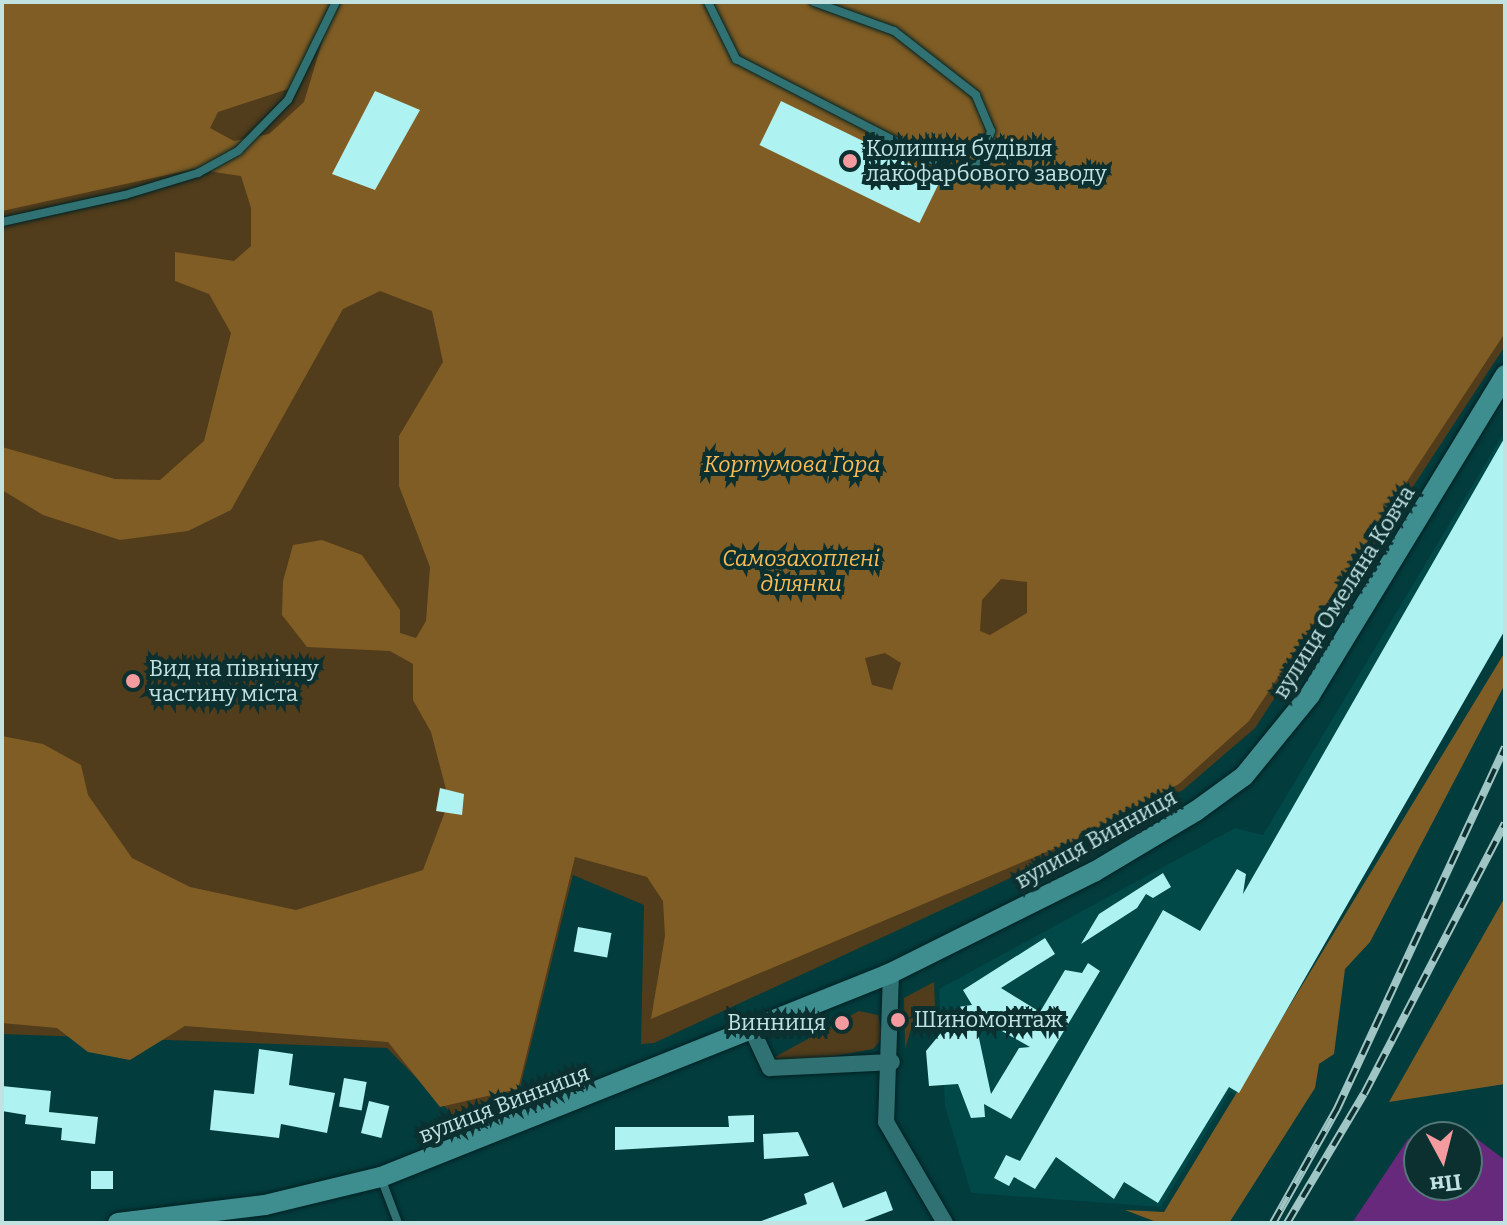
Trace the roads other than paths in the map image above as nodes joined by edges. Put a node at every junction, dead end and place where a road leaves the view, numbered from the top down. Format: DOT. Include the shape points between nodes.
graph roads {
  1 [pos="336,2"];
  2 [pos="708,2"];
  3 [pos="814,2"];
  4 [pos="2,222"];
  5 [pos="1505,375"];
  6 [pos="1196,811"];
  7 [pos="891,973"];
  8 [pos="753,1032"];
  9 [pos="899,1064"];
  10 [pos="381,1177"];
  11 [pos="163,1221"];
  12 [pos="118,1223"];
  13 [pos="398,1223"];
  14 [pos="945,1223"];
  1 -- 4 [label="lane" via="288,100 238,151 198,173 125,195"];
  2 -- 3 [label="lane" via="736,59 953,171 979,166 991,131 976,95 894,31"];
  5 -- 6 [label="main road, вулиця Омеляна Ковча" via="1310,695 1244,776"];
  6 -- 7 [label="main road, вулиця Винниця" via="1094,872"];
  7 -- 8 [label="main road, вулиця Винниця"];
  7 -- 9 [label="street"];
  8 -- 9 [label="street" via="770,1068"];
  8 -- 10 [label="main road, вулиця Винниця"];
  9 -- 14 [label="street" via="886,1122"];
  10 -- 11 [label="main road, вулиця Винниця"];
  10 -- 13 [label="lane"];
  11 -- 12 [label="main road, вулиця Винниця"];
}
